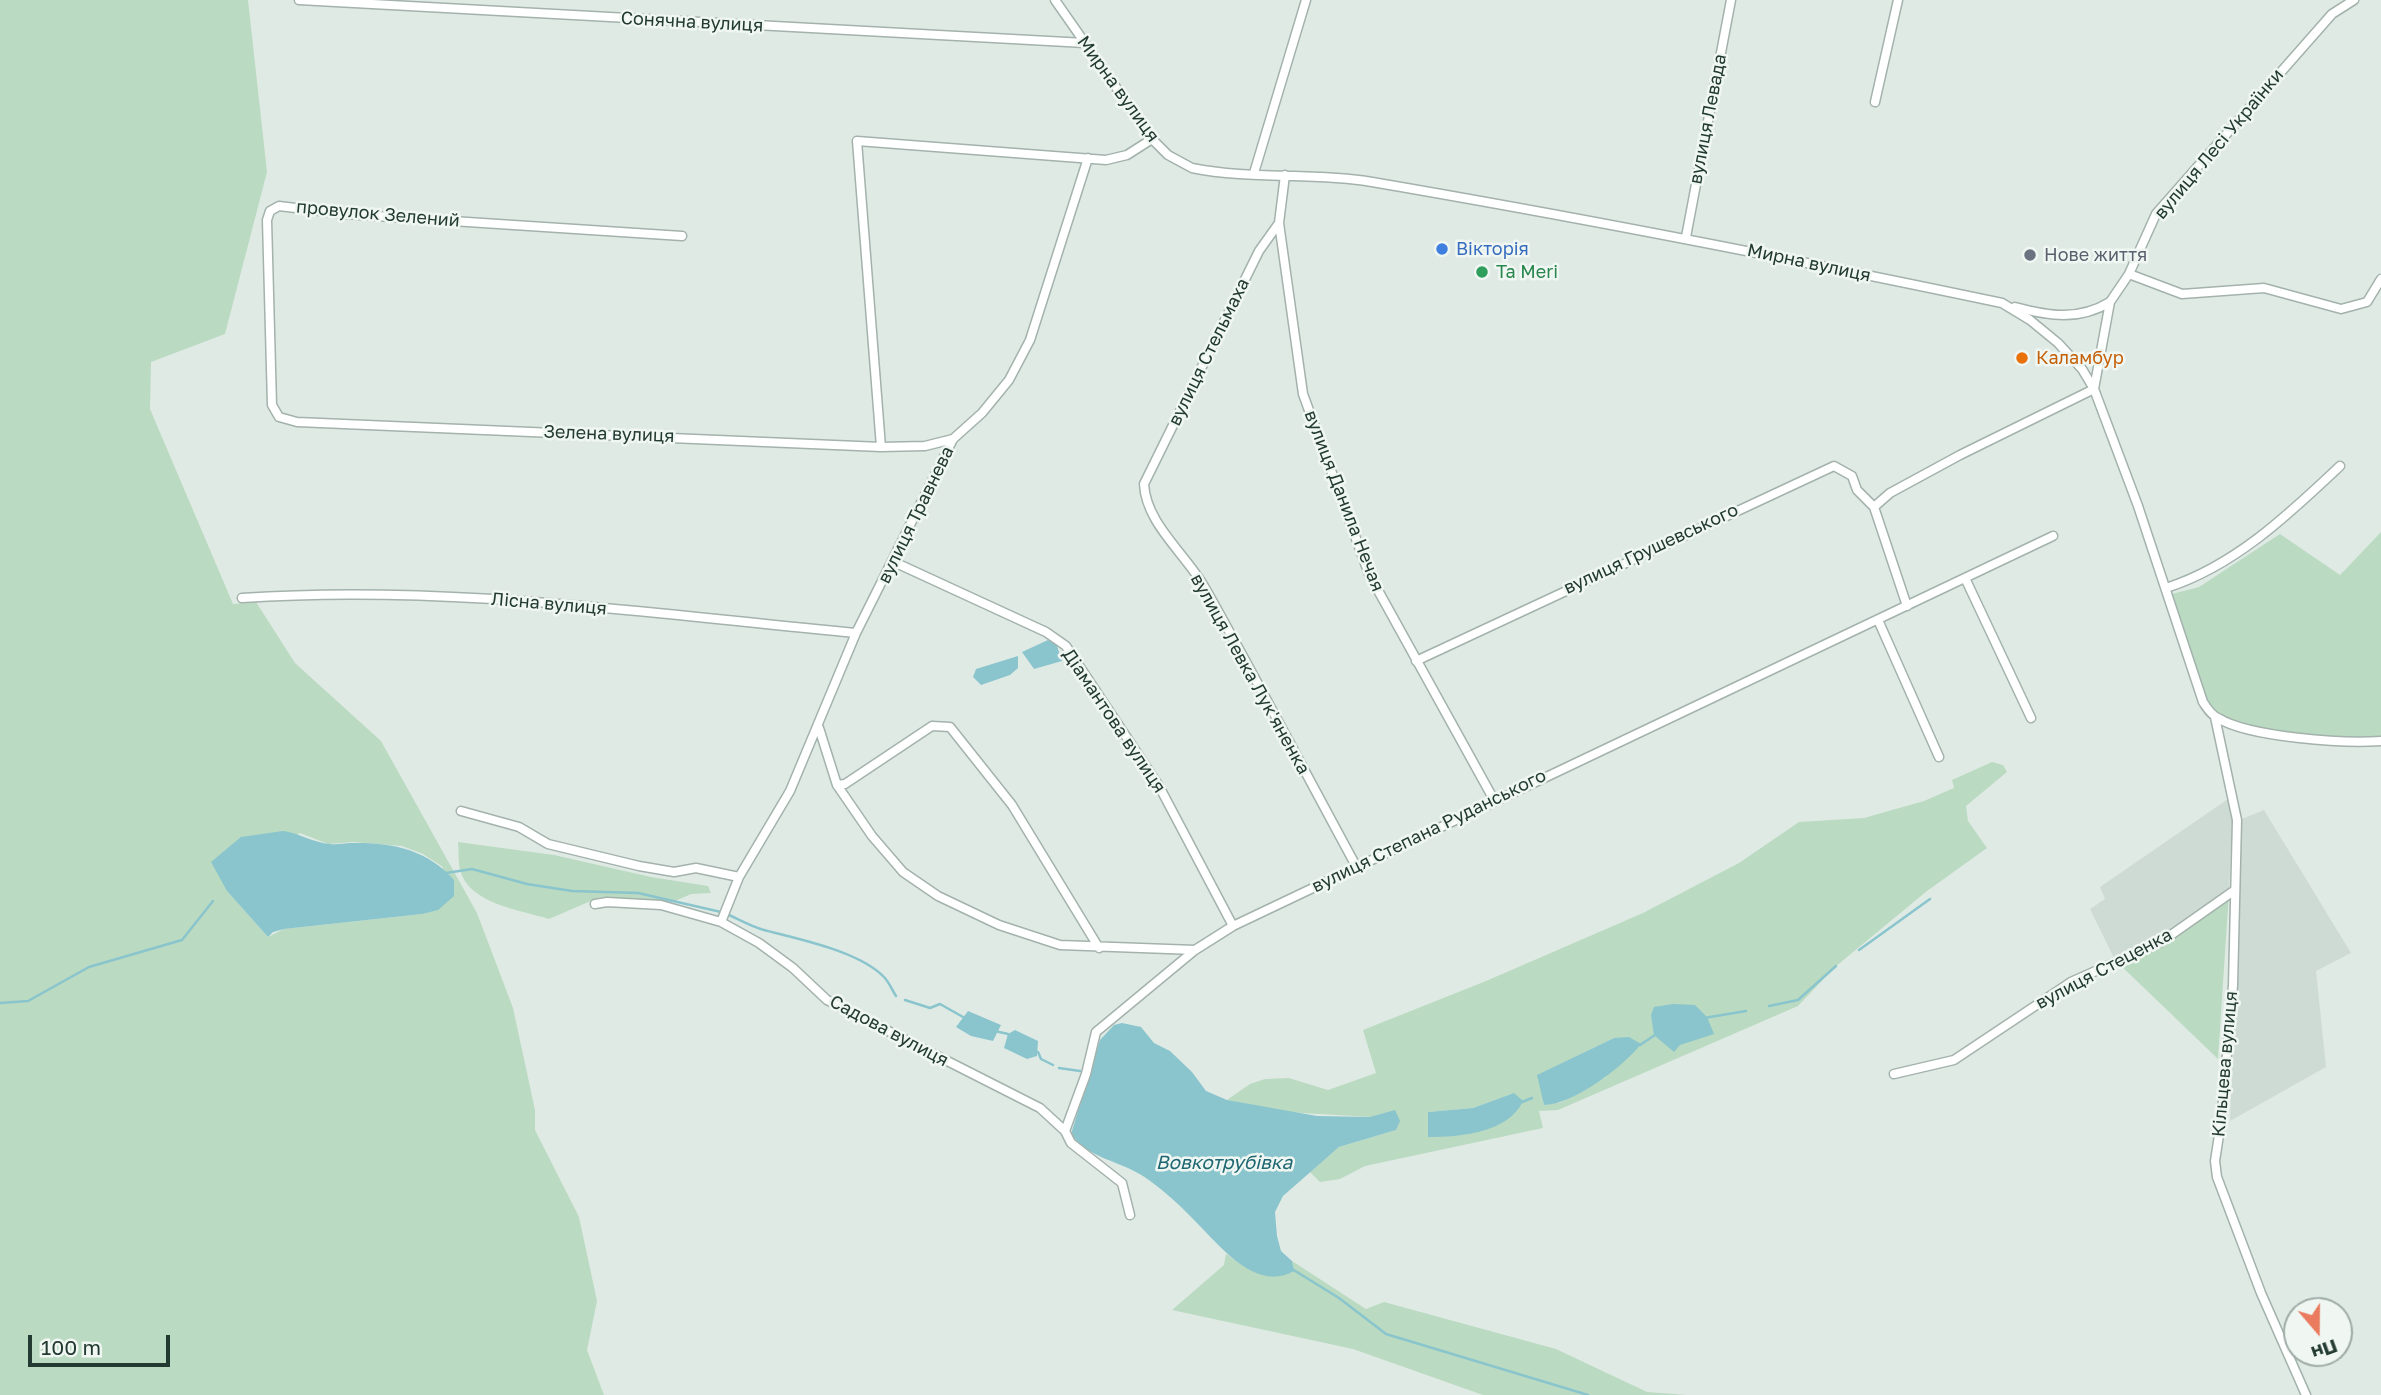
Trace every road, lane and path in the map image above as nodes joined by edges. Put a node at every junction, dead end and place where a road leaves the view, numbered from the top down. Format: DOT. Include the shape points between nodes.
graph roads {
  1 [pos="299,0"];
  2 [pos="1055,0"];
  3 [pos="1306,0"];
  4 [pos="1731,0"];
  5 [pos="1898,0"];
  6 [pos="2354,0"];
  7 [pos="1085,43"];
  8 [pos="1875,102"];
  9 [pos="1152,139"];
  10 [pos="1088,158"];
  11 [pos="1254,173"];
  12 [pos="1285,176"];
  13 [pos="1279,223"];
  14 [pos="682,236"];
  15 [pos="1686,237"];
  16 [pos="2129,274"];
  17 [pos="2381,279"];
  18 [pos="2110,302"];
  19 [pos="2002,303"];
  20 [pos="2094,389"];
  21 [pos="272,405"];
  22 [pos="953,439"];
  23 [pos="881,447"];
  24 [pos="2340,466"];
  25 [pos="1144,484"];
  26 [pos="1874,507"];
  27 [pos="2053,536"];
  28 [pos="894,562"];
  29 [pos="1965,578"];
  30 [pos="2166,588"];
  31 [pos="242,598"];
  32 [pos="1907,606"];
  33 [pos="1878,620"];
  34 [pos="856,634"];
  35 [pos="1416,660"];
  36 [pos="2215,717"];
  37 [pos="2031,718"];
  38 [pos="819,728"];
  39 [pos="2381,741"];
  40 [pos="1940,757"];
  41 [pos="837,785"];
  42 [pos="1493,800"];
  43 [pos="461,811"];
  44 [pos="1356,866"];
  45 [pos="739,877"];
  46 [pos="2235,890"];
  47 [pos="596,904"];
  48 [pos="721,922"];
  49 [pos="1233,926"];
  50 [pos="1099,948"];
  51 [pos="1195,950"];
  52 [pos="1894,1074"];
  53 [pos="1065,1131"];
  54 [pos="1129,1215"];
  55 [pos="2306,1395"];
  1 -- 7 [label="street, Сонячна вулиця"];
  2 -- 7 [label="street, Мирна вулиця"];
  3 -- 11 [label="street"];
  4 -- 15 [label="street, вулиця Левада"];
  5 -- 8 [label="street"];
  6 -- 16 [label="street, вулиця Лесі Українки" via="2332,15 2156,214"];
  7 -- 9 [label="street, Мирна вулиця"];
  9 -- 10 [label="street" via="1117,159"];
  9 -- 11 [label="street, Мирна вулиця" via="1168,155 1192,167"];
  10 -- 22 [label="street, вулиця Травнева" via="1030,340 1009,380"];
  10 -- 23 [label="street" via="857,141"];
  11 -- 12 [label="street, Мирна вулиця"];
  12 -- 13 [label="street, вулиця Данила Нечая"];
  12 -- 15 [label="street, Мирна вулиця" via="1365,181"];
  13 -- 25 [label="street, вулиця Стельмаха" via="1259,251"];
  13 -- 35 [label="street, вулиця Данила Нечая" via="1303,394 1369,574"];
  14 -- 21 [label="street, провулок Зелений" via="279,206 270,211 267,220"];
  15 -- 19 [label="street, Мирна вулиця"];
  16 -- 17 [label="street" via="2182,294 2264,288 2341,309 2367,302"];
  16 -- 18 [label="street, вулиця Лесі Українки"];
  18 -- 19 [label="street" via="2089,312 2054,316"];
  18 -- 20 [label="street, вулиця Лесі Українки"];
  19 -- 20 [label="street, Мирна вулиця" via="2058,342"];
  20 -- 26 [label="street" via="1960,455 1890,493"];
  20 -- 30 [label="street, Мирна вулиця"];
  21 -- 23 [label="street, Зелена вулиця" via="279,418 297,422"];
  22 -- 23 [label="street, Зелена вулиця" via="925,446"];
  22 -- 28 [label="street, вулиця Травнева"];
  24 -- 30 [label="street" via="2274,528 2195,579"];
  25 -- 44 [label="street, вулиця Левка Лук'яненка" via="1144,498 1153,516 1203,585"];
  26 -- 32 [label="street, вулиця Грушевського"];
  26 -- 35 [label="street, вулиця Грушевського" via="1857,490 1852,476 1834,466"];
  27 -- 29 [label="street, вулиця Степана Руданського"];
  28 -- 34 [label="street, вулиця Травнева"];
  28 -- 49 [label="street, Діамантова вулиця" via="1046,632 1066,646 1159,786"];
  29 -- 32 [label="street, вулиця Степана Руданського"];
  29 -- 37 [label="street"];
  30 -- 36 [label="street, Мирна вулиця" via="2203,702"];
  31 -- 34 [label="street, Лісна вулиця" via="322,593 477,597"];
  32 -- 33 [label="street, вулиця Степана Руданського"];
  33 -- 40 [label="street"];
  33 -- 42 [label="street, вулиця Степана Руданського"];
  34 -- 38 [label="street, вулиця Травнева"];
  35 -- 42 [label="street, вулиця Данила Нечая"];
  36 -- 39 [label="street" via="2259,732"];
  36 -- 46 [label="street, Кільцева вулиця" via="2237,820"];
  38 -- 41 [label="street"];
  38 -- 45 [label="street, вулиця Травнева" via="790,791"];
  41 -- 50 [label="street" via="903,872 938,896 999,925 1060,945"];
  41 -- 50 [label="street" via="932,726 950,727 1012,805"];
  42 -- 44 [label="street, вулиця Степана Руданського"];
  43 -- 45 [label="street" via="519,827 548,844 639,866 674,872 696,868"];
  44 -- 49 [label="street, вулиця Степана Руданського"];
  45 -- 48 [label="street, вулиця Травнева"];
  46 -- 52 [label="street, вулиця Стеценка" via="2161,943 2071,982 1954,1060"];
  46 -- 55 [label="street, Кільцева вулиця" via="2233,985 2217,1177 2260,1293"];
  47 -- 48 [label="street, Садова вулиця" via="662,905"];
  48 -- 53 [label="street, Садова вулиця" via="785,962 827,1000 1040,1108"];
  49 -- 51 [label="street, вулиця Степана Руданського"];
  50 -- 51 [label="street"];
  51 -- 53 [label="street, вулиця Степана Руданського" via="1096,1032"];
  53 -- 54 [label="street, Садова вулиця" via="1071,1143 1122,1183"];
}
